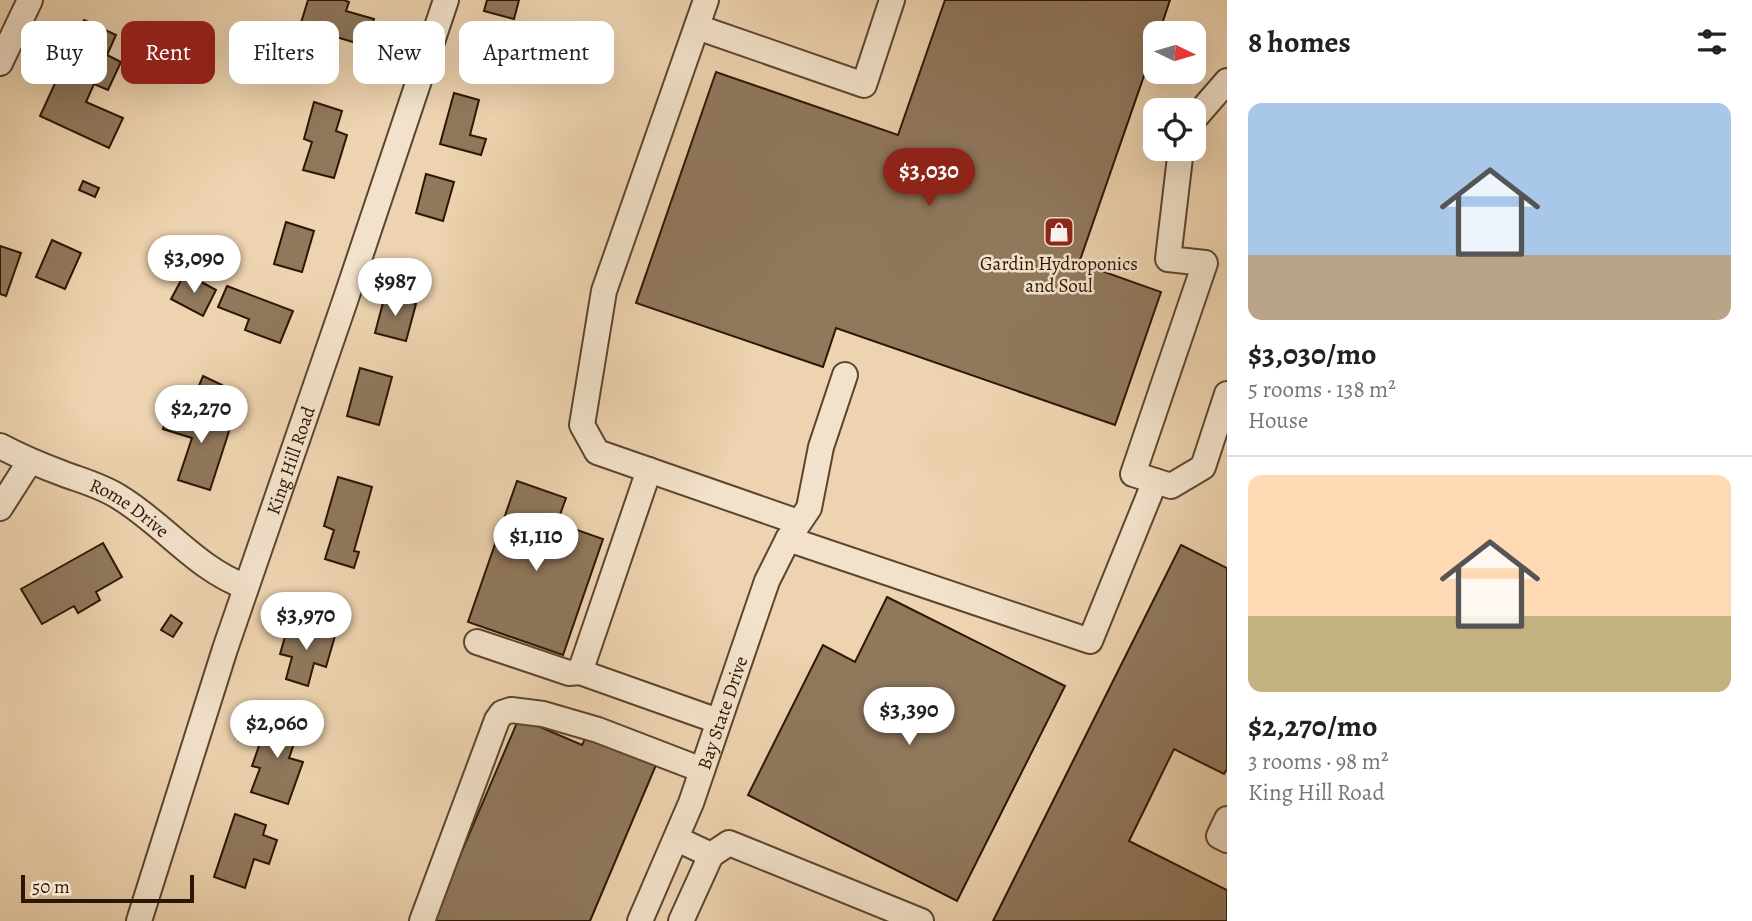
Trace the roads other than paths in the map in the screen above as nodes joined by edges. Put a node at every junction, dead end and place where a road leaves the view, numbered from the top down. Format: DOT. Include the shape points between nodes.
graph roads {
  1 [pos="30,0"];
  2 [pos="446,0"];
  3 [pos="706,0"];
  4 [pos="892,0"];
  5 [pos="697,27"];
  6 [pos="0,63"];
  7 [pos="1227,81"];
  8 [pos="1206,105"];
  9 [pos="1180,161"];
  10 [pos="1216,265"];
  11 [pos="845,375"];
  12 [pos="1227,394"];
  13 [pos="0,446"];
  14 [pos="30,461"];
  15 [pos="649,470"];
  16 [pos="1155,481"];
  17 [pos="0,508"];
  18 [pos="798,523"];
  19 [pos="246,587"];
  20 [pos="477,642"];
  21 [pos="580,671"];
  22 [pos="718,720"];
  23 [pos="702,770"];
  24 [pos="1227,819"];
  25 [pos="677,839"];
  26 [pos="1227,840"];
  27 [pos="711,855"];
  28 [pos="139,921"];
  29 [pos="422,921"];
  30 [pos="640,921"];
  31 [pos="681,921"];
  32 [pos="921,921"];
  1 -- 6 [label="street"];
  2 -- 19 [label="street, King Hill Road"];
  3 -- 5 [label="street"];
  4 -- 5 [label="street" via="864,85"];
  5 -- 15 [label="street" via="604,291 582,425 597,452"];
  7 -- 8 [label="street"];
  9 -- 10 [label="street" via="1168,259"];
  10 -- 16 [label="street" via="1133,474"];
  11 -- 18 [label="street, Bay State Drive"];
  12 -- 16 [label="street" via="1203,467 1171,486"];
  13 -- 14 [label="street, Rome Drive"];
  14 -- 17 [label="street"];
  14 -- 19 [label="street, Rome Drive" via="120,497 209,569"];
  15 -- 18 [label="street"];
  15 -- 21 [label="street"];
  16 -- 18 [label="street" via="1090,641"];
  18 -- 22 [label="street, Bay State Drive" via="767,581"];
  19 -- 28 [label="street, King Hill Road"];
  20 -- 21 [label="street" via="569,673"];
  21 -- 22 [label="street"];
  22 -- 23 [label="street, Bay State Drive"];
  23 -- 25 [label="street, Bay State Drive"];
  23 -- 29 [label="street" via="543,713 502,713"];
  24 -- 26 [label="street" via="1219,836"];
  25 -- 27 [label="street"];
  25 -- 30 [label="street, Bay State Drive"];
  27 -- 31 [label="street"];
  27 -- 32 [label="street" via="729,844"];
}
